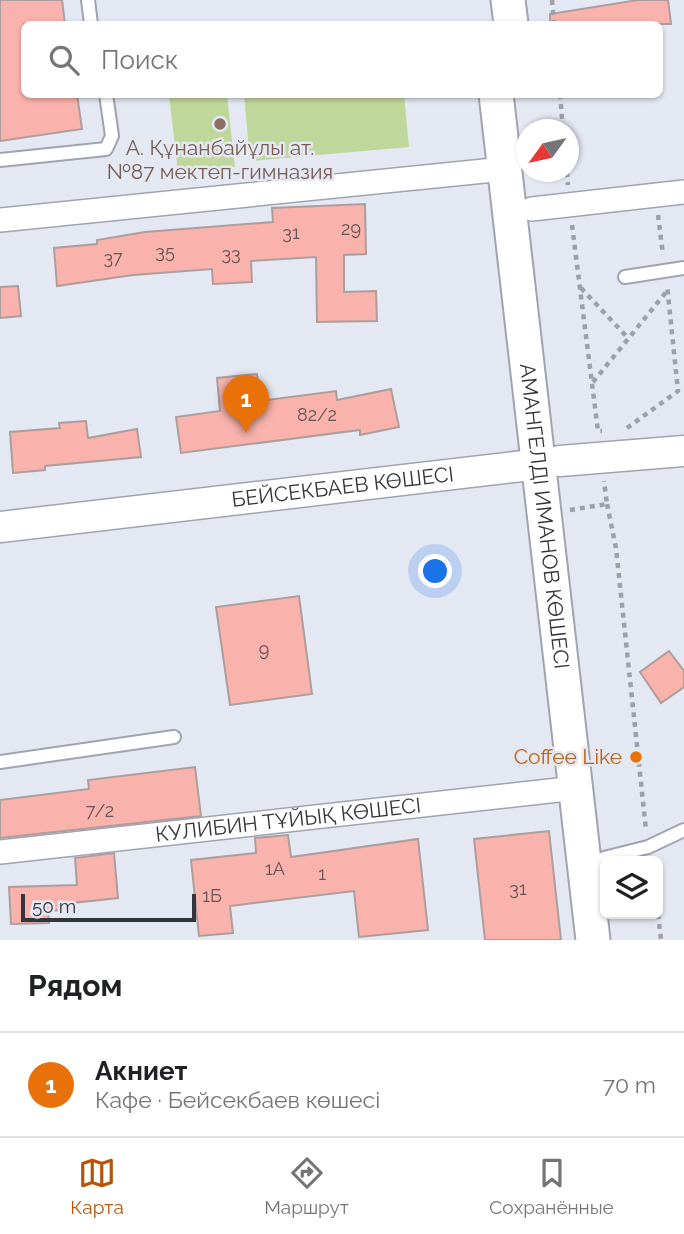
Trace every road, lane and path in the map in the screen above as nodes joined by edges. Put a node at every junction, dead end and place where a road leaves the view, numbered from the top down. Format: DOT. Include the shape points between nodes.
graph roads {
  1 [pos="88,0"];
  2 [pos="486,0"];
  3 [pos="508,0"];
  4 [pos="552,0"];
  5 [pos="91,21"];
  6 [pos="489,21"];
  7 [pos="511,21"];
  8 [pos="554,21"];
  9 [pos="107,98"];
  10 [pos="497,98"];
  11 [pos="519,98"];
  12 [pos="560,98"];
  13 [pos="519,119"];
  14 [pos="562,119"];
  15 [pos="516,158"];
  16 [pos="0,160"];
  17 [pos="516,168"];
  18 [pos="520,182"];
  19 [pos="523,182"];
  20 [pos="568,182"];
  21 [pos="684,192"];
  22 [pos="655,195"];
  23 [pos="570,205"];
  24 [pos="532,209"];
  25 [pos="0,220"];
  26 [pos="684,268"];
  27 [pos="665,271"];
  28 [pos="625,277"];
  29 [pos="580,288"];
  30 [pos="667,291"];
  31 [pos="628,338"];
  32 [pos="593,383"];
  33 [pos="610,431"];
  34 [pos="622,432"];
  35 [pos="680,458"];
  36 [pos="550,463"];
  37 [pos="607,504"];
  38 [pos="0,527"];
  39 [pos="174,737"];
  40 [pos="0,762"];
  41 [pos="576,788"];
  42 [pos="684,831"];
  43 [pos="648,847"];
  44 [pos="0,852"];
  45 [pos="604,856"];
  46 [pos="620,856"];
  47 [pos="612,919"];
  48 [pos="659,919"];
  49 [pos="593,940"];
  50 [pos="614,940"];
  51 [pos="661,940"];
  1 -- 5 [label="lane"];
  2 -- 6 [label="main road"];
  3 -- 7 [label="main road"];
  4 -- 8 [label="path"];
  9 -- 16 [label="lane" via="112,136 106,149"];
  10 -- 15 [label="main road, АМАНГЕЛДІ ИМАНОВ КӨШЕСІ"];
  11 -- 13 [label="main road, АМАНГЕЛДІ ИМАНОВ КӨШЕСІ"];
  12 -- 14 [label="path"];
  17 -- 25 [label="street"];
  18 -- 36 [label="main road, АМАНГЕЛДІ ИМАНОВ КӨШЕСІ"];
  19 -- 24 [label="main road, АМАНГЕЛДІ ИМАНОВ КӨШЕСІ"];
  20 -- 23 [label="path"];
  21 -- 22 [label="street"];
  22 -- 23 [label="street"];
  22 -- 27 [label="path"];
  23 -- 24 [label="street"];
  23 -- 29 [label="path"];
  24 -- 36 [label="main road, АМАНГЕЛДІ ИМАНОВ КӨШЕСІ"];
  26 -- 27 [label="lane"];
  27 -- 28 [label="lane"];
  27 -- 30 [label="path"];
  29 -- 31 [label="path"];
  29 -- 32 [label="path"];
  30 -- 31 [label="path"];
  30 -- 34 [label="path" via="678,391"];
  31 -- 32 [label="path"];
  32 -- 33 [label="path" via="598,430"];
  35 -- 36 [label="street, БЕЙСЕКБАЕВ КӨШЕСІ"];
  36 -- 38 [label="street, БЕЙСЕКБАЕВ КӨШЕСІ"];
  36 -- 41 [label="main road, АМАНГЕЛДІ ИМАНОВ КӨШЕСІ"];
  36 -- 45 [label="main road, АМАНГЕЛДІ ИМАНОВ КӨШЕСІ"];
  37 -- 43 [label="path" via="616,548"];
  39 -- 40 [label="lane"];
  41 -- 44 [label="street, КУЛИБИН ТҰЙЫҚ КӨШЕСІ"];
  41 -- 49 [label="main road, АМАНГЕЛДІ ИМАНОВ КӨШЕСІ"];
  42 -- 43 [label="lane"];
  43 -- 46 [label="lane"];
  47 -- 50 [label="main road"];
  48 -- 51 [label="path"];
}
